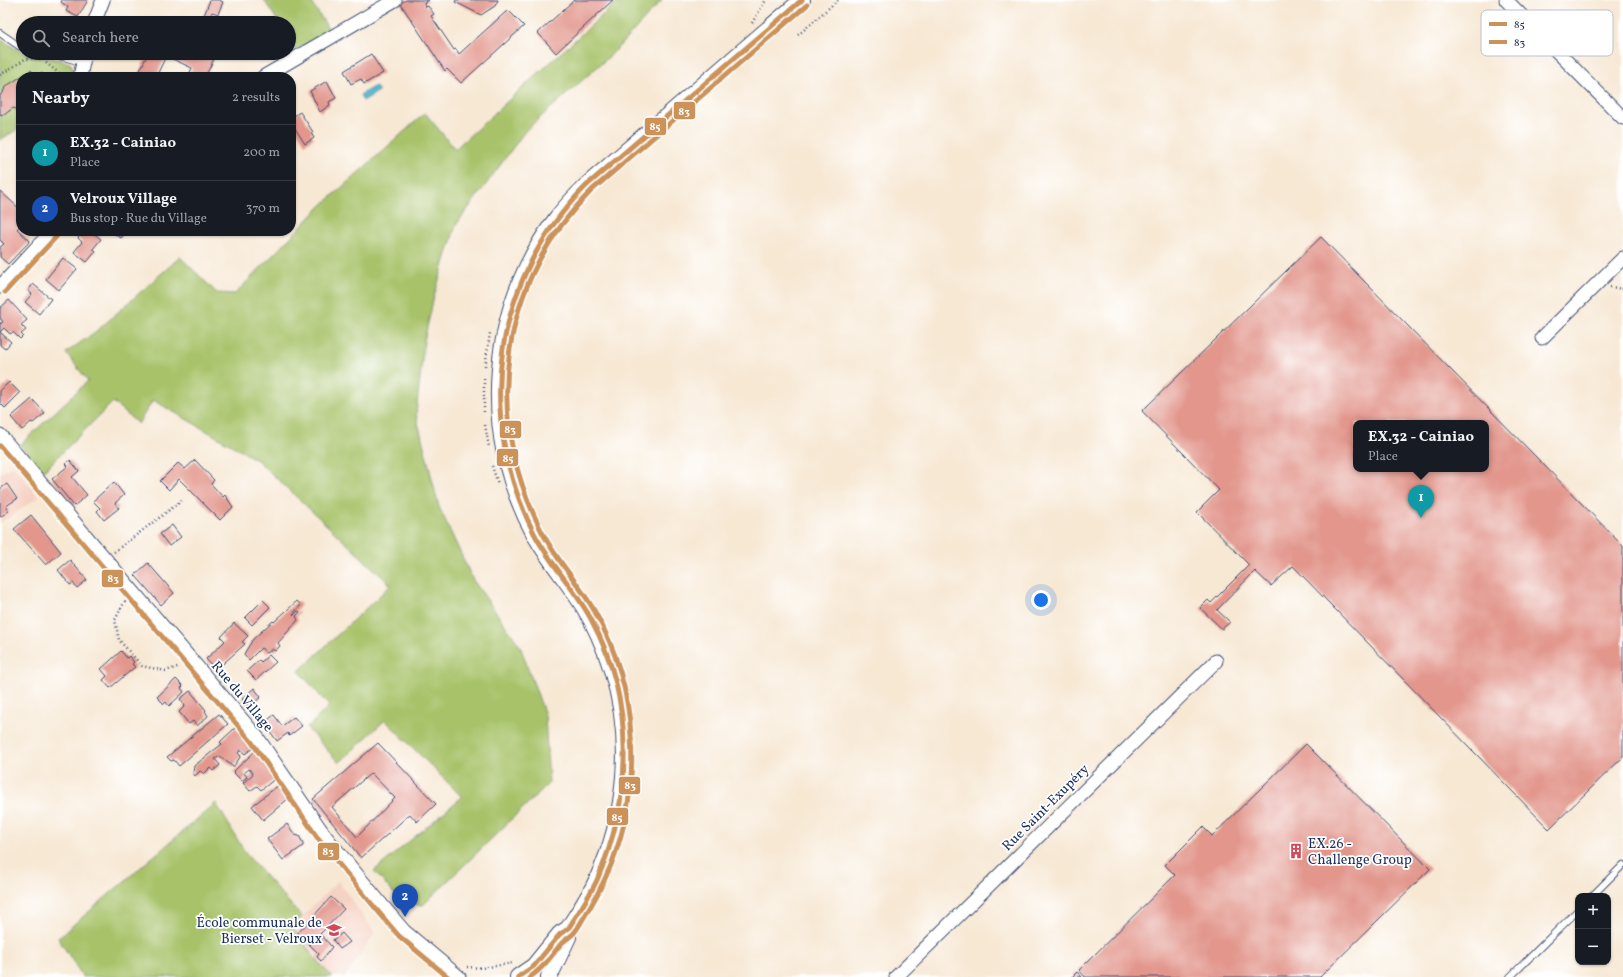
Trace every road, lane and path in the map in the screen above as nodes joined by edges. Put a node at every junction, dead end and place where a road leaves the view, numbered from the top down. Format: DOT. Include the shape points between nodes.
graph roads {
  1 [pos="103,0"];
  2 [pos="395,0"];
  3 [pos="766,0"];
  4 [pos="802,0"];
  5 [pos="838,0"];
  6 [pos="1506,0"];
  7 [pos="1516,10"];
  8 [pos="97,16"];
  9 [pos="751,24"];
  10 [pos="0,33"];
  11 [pos="798,35"];
  12 [pos="16,44"];
  13 [pos="1562,56"];
  14 [pos="296,58"];
  15 [pos="23,60"];
  16 [pos="42,60"];
  17 [pos="84,60"];
  18 [pos="292,60"];
  19 [pos="57,72"];
  20 [pos="81,72"];
  21 [pos="272,72"];
  22 [pos="0,75"];
  23 [pos="1623,118"];
  24 [pos="47,236"];
  25 [pos="1623,258"];
  26 [pos="0,287"];
  27 [pos="490,332"];
  28 [pos="1542,338"];
  29 [pos="485,370"];
  30 [pos="484,378"];
  31 [pos="484,415"];
  32 [pos="485,422"];
  33 [pos="0,435"];
  34 [pos="490,454"];
  35 [pos="491,461"];
  36 [pos="499,488"];
  37 [pos="184,499"];
  38 [pos="106,558"];
  39 [pos="131,590"];
  40 [pos="1216,661"];
  41 [pos="194,662"];
  42 [pos="1623,865"];
  43 [pos="1595,893"];
  44 [pos="1575,913"];
  45 [pos="568,929"];
  46 [pos="520,960"];
  47 [pos="463,972"];
  48 [pos="518,977"];
  49 [pos="549,977"];
  50 [pos="896,977"];
  51 [pos="1510,977"];
  1 -- 8 [label="street"];
  2 -- 14 [label="street"];
  3 -- 9 [label="path"];
  4 -- 45 [label="street" via="592,180 569,204 531,260 506,325 500,363 498,407 503,446 512,484 535,535 584,607 600,637 613,672 623,725 624,776 618,820 596,882"];
  5 -- 11 [label="path"];
  6 -- 7 [label="street"];
  10 -- 12 [label="lane"];
  13 -- 23 [label="street"];
  15 -- 22 [label="path"];
  16 -- 19 [label="path"];
  17 -- 20 [label="street"];
  18 -- 21 [label="street"];
  24 -- 26 [label="street"];
  25 -- 28 [label="street"];
  27 -- 29 [label="path"];
  30 -- 31 [label="path"];
  32 -- 34 [label="path"];
  33 -- 38 [label="street, Rue du Village"];
  35 -- 36 [label="path"];
  37 -- 38 [label="path"];
  38 -- 39 [label="street, Rue du Village"];
  39 -- 41 [label="street, Rue du Village"];
  39 -- 41 [label="path" via="115,620 119,640 142,666 166,670"];
  40 -- 50 [label="street, Rue Saint-Exupéry"];
  41 -- 47 [label="street, Rue du Village" via="257,736 325,836 404,931"];
  42 -- 43 [label="lane"];
  44 -- 51 [label="lane"];
  45 -- 48 [label="street" via="560,934 534,966"];
  45 -- 49 [label="street" via="569,935"];
  46 -- 47 [label="path"];
}
